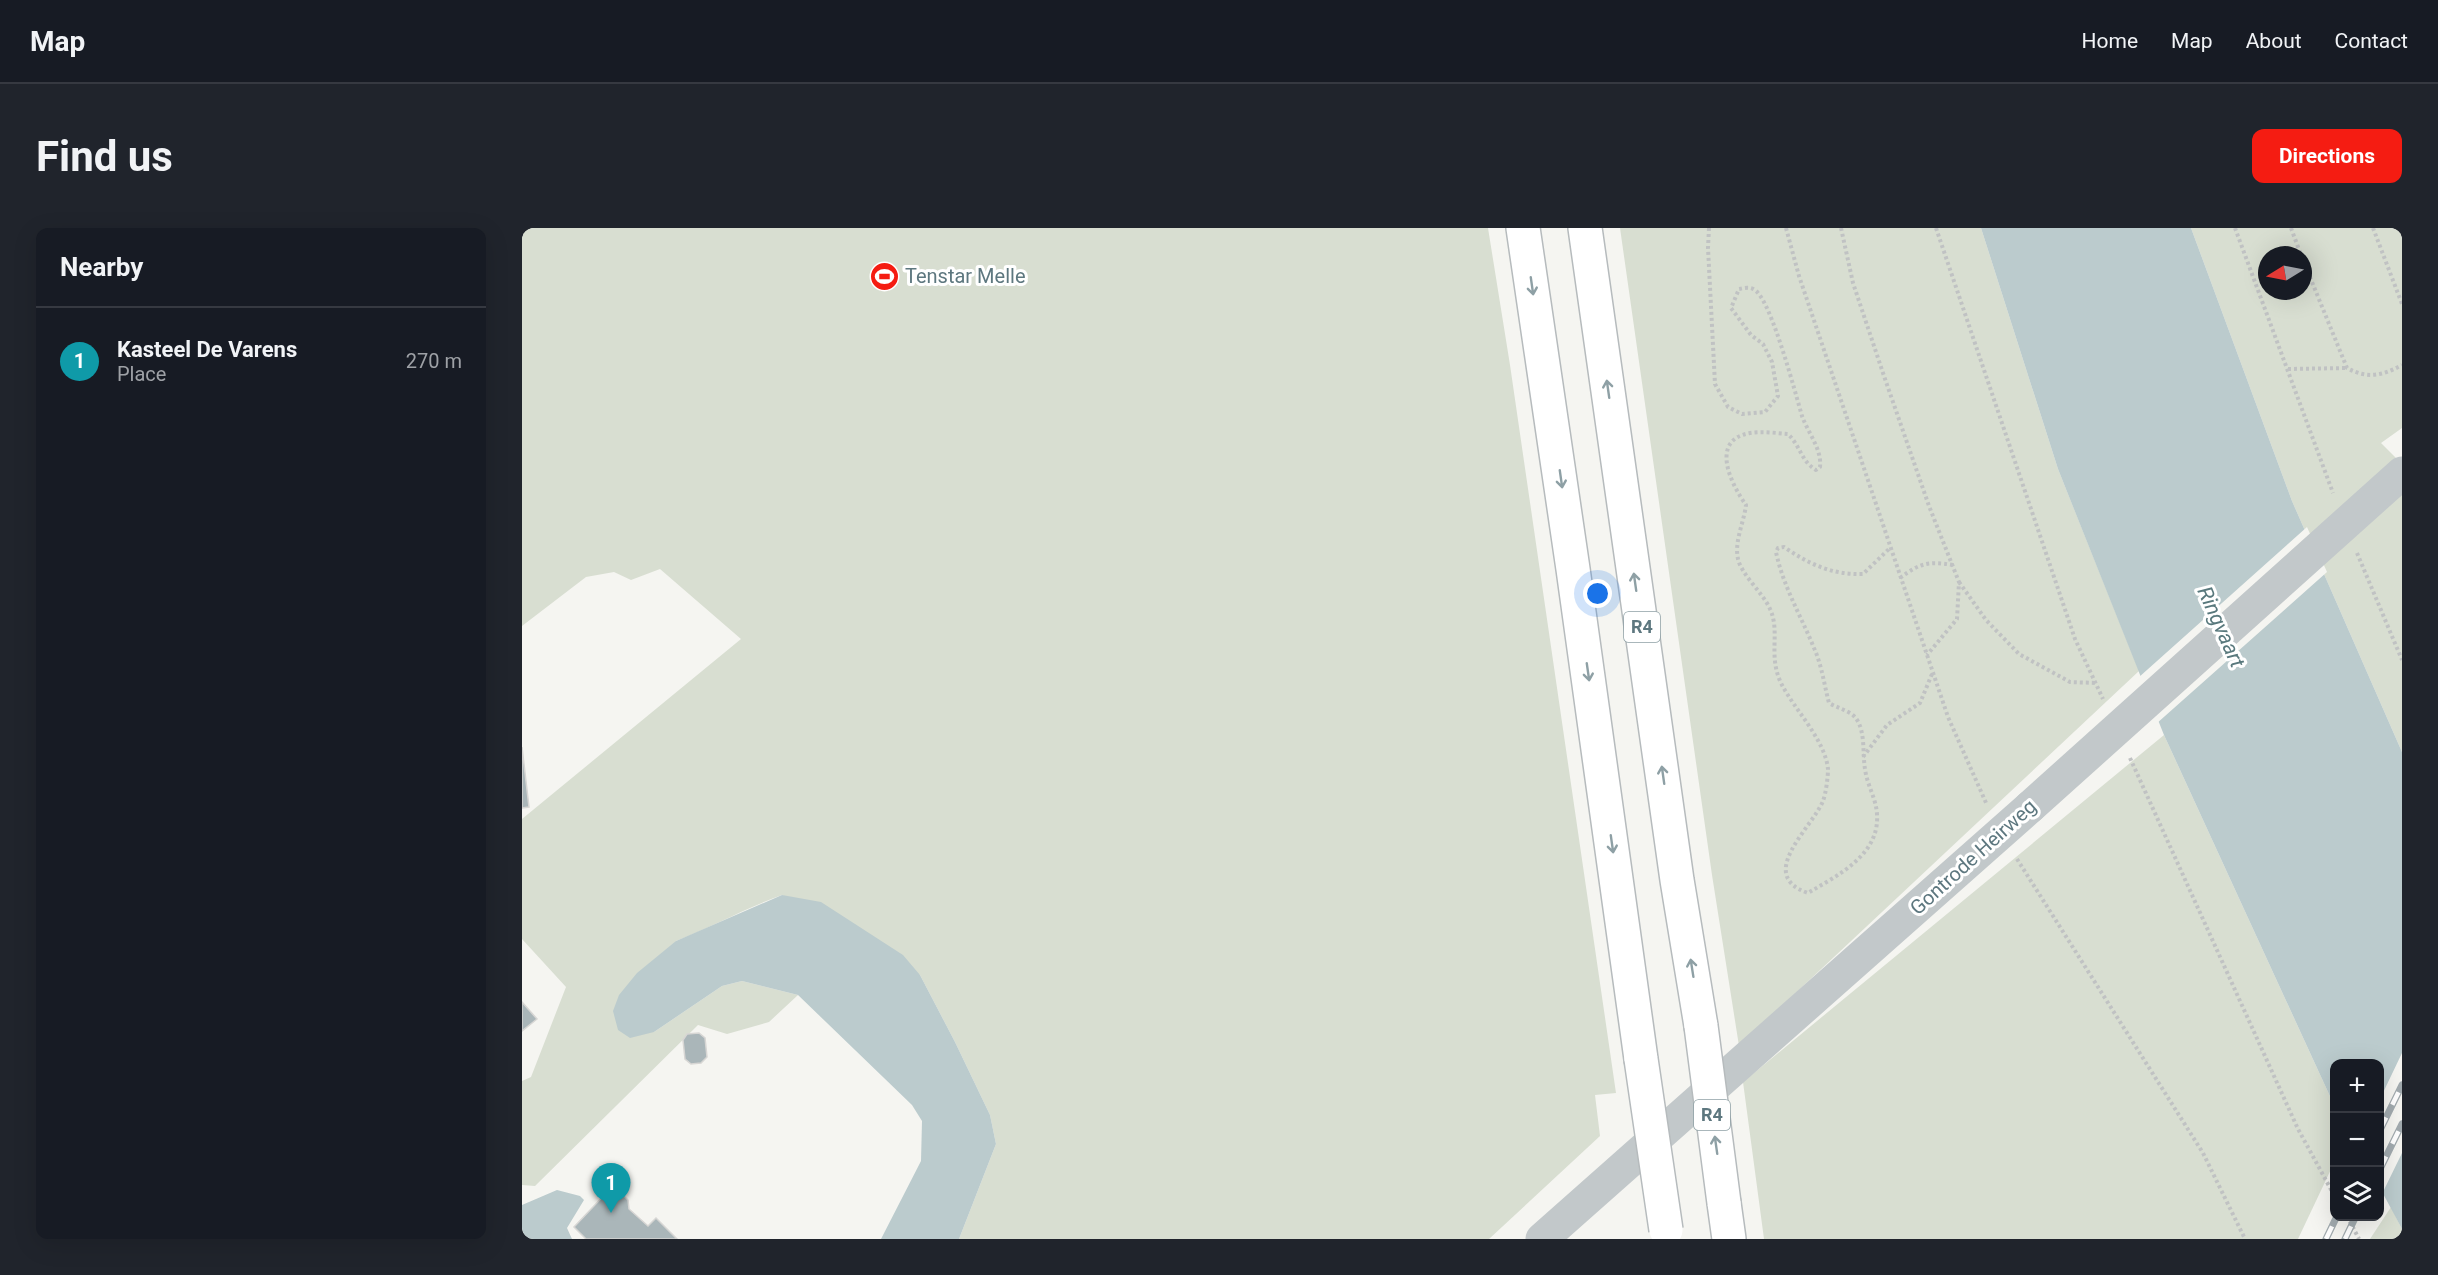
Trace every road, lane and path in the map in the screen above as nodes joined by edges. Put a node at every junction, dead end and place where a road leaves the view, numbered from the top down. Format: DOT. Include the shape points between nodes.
graph roads {
  1 [pos="1523,228"];
  2 [pos="1585,228"];
  3 [pos="1709,228"];
  4 [pos="1786,228"];
  5 [pos="1841,228"];
  6 [pos="2235,228"];
  7 [pos="2291,228"];
  8 [pos="2373,228"];
  9 [pos="2298,246"];
  10 [pos="2312,282"];
  11 [pos="2402,304"];
  12 [pos="2402,365"];
  13 [pos="2347,368"];
  14 [pos="2288,369"];
  15 [pos="2402,473"];
  16 [pos="2334,496"];
  17 [pos="1890,548"];
  18 [pos="2356,551"];
  19 [pos="1953,565"];
  20 [pos="1900,578"];
  21 [pos="1959,582"];
  22 [pos="1927,655"];
  23 [pos="2402,660"];
  24 [pos="1933,673"];
  25 [pos="2096,683"];
  26 [pos="1863,757"];
  27 [pos="2000,833"];
  28 [pos="2350,1221"];
  29 [pos="1666,1234"];
  30 [pos="1542,1239"];
  31 [pos="1729,1239"];
  32 [pos="2245,1239"];
  33 [pos="2359,1239"];
  1 -- 29 [label="highway, one-way, bridge"];
  31 -- 2 [label="highway, R4, one-way, bridge"];
  3 -- 26 [label="path" via="1715,384 1728,407 1742,414 1765,412 1778,396 1772,362 1763,344 1731,308 1739,290 1756,290 1766,306 1803,418 1821,457 1816,470 1806,464 1798,444 1788,434 1770,432 1748,433 1727,449 1726,465 1746,505 1738,560 1771,611 1774,665 1822,750 1828,769 1823,800 1786,864 1786,878 1793,888 1808,893 1831,879 1865,853 1876,833 1878,815"];
  4 -- 17 [label="path"];
  5 -- 19 [label="path" via="1853,283 1880,366"];
  6 -- 14 [label="path"];
  7 -- 9 [label="path"];
  8 -- 11 [label="path"];
  10 -- 13 [label="path"];
  12 -- 13 [label="path" via="2388,373 2362,376"];
  13 -- 14 [label="path"];
  14 -- 16 [label="path"];
  15 -- 27 [label="street, Gontrode Heirweg, bridge"];
  17 -- 20 [label="path"];
  17 -- 26 [label="path" via="1863,574 1844,575 1811,563 1784,547 1776,552 1780,573 1815,649 1829,703 1851,714 1860,724"];
  18 -- 23 [label="path"];
  19 -- 20 [label="path" via="1931,562"];
  19 -- 21 [label="path"];
  20 -- 22 [label="path"];
  21 -- 22 [label="path" via="1957,619"];
  21 -- 25 [label="path" via="1986,620 2019,654 2070,682"];
  22 -- 24 [label="path"];
  24 -- 26 [label="path" via="1920,703 1887,725"];
  24 -- 27 [label="path" via="1948,717"];
  27 -- 30 [label="street, Gontrode Heirweg"];
  27 -- 32 [label="path" via="2203,1153"];
  28 -- 33 [label="path"];
}
